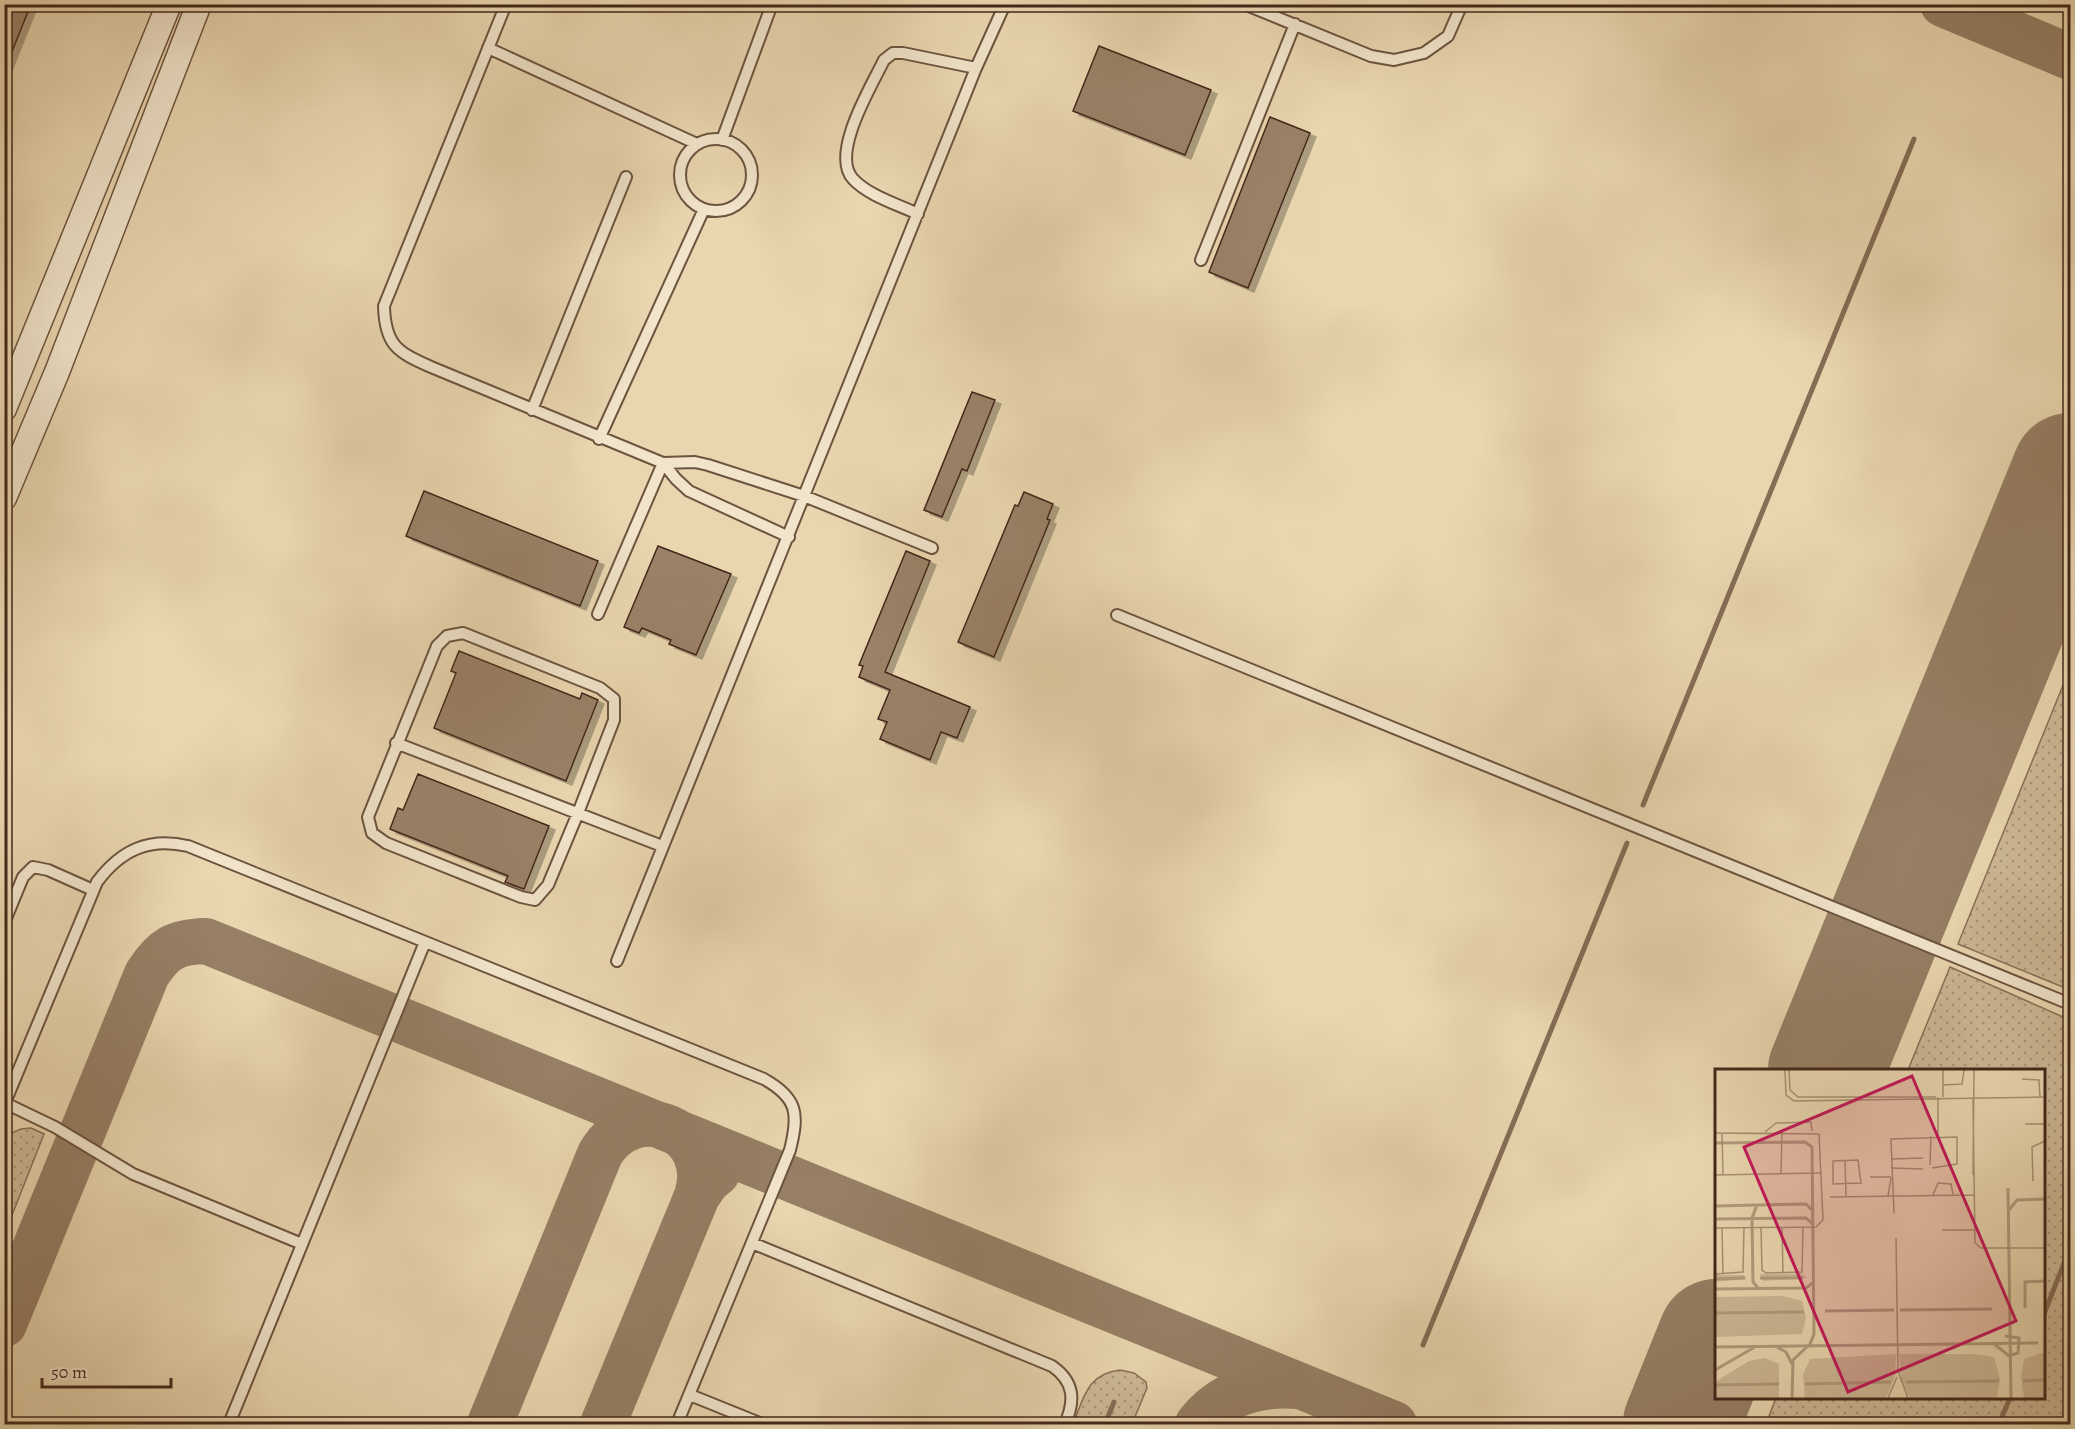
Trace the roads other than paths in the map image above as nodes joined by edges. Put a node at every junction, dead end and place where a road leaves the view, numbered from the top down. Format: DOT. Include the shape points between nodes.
graph roads {
  1 [pos="169,4"];
  2 [pos="199,4"];
  3 [pos="506,4"];
  4 [pos="772,4"];
  5 [pos="1005,4"];
  6 [pos="1244,4"];
  7 [pos="1462,4"];
  8 [pos="1295,24"];
  9 [pos="488,48"];
  10 [pos="976,68"];
  11 [pos="722,140"];
  12 [pos="698,144"];
  13 [pos="626,177"];
  14 [pos="704,209"];
  15 [pos="918,214"];
  16 [pos="1201,260"];
  17 [pos="25,358"];
  18 [pos="57,372"];
  19 [pos="4,410"];
  20 [pos="532,410"];
  21 [pos="599,439"];
  22 [pos="663,463"];
  23 [pos="804,496"];
  24 [pos="4,498"];
  25 [pos="789,537"];
  26 [pos="932,548"];
  27 [pos="598,614"];
  28 [pos="1118,615"];
  29 [pos="396,743"];
  30 [pos="578,813"];
  31 [pos="662,846"];
  32 [pos="93,890"];
  33 [pos="4,923"];
  34 [pos="425,942"];
  35 [pos="617,961"];
  36 [pos="2070,1004"];
  37 [pos="5,1104"];
  38 [pos="752,1243"];
  39 [pos="302,1244"];
  40 [pos="690,1395"];
  41 [pos="229,1425"];
  42 [pos="677,1425"];
  43 [pos="762,1425"];
  44 [pos="1065,1425"];
  1 -- 17 [label="street"];
  2 -- 18 [label="street"];
  3 -- 9 [label="lane"];
  4 -- 11 [label="lane"];
  5 -- 10 [label="lane"];
  6 -- 8 [label="lane"];
  7 -- 8 [label="lane" via="1448,36 1424,53 1394,60 1371,56"];
  8 -- 16 [label="lane"];
  9 -- 12 [label="lane"];
  9 -- 20 [label="lane" via="384,306 384,326 392,345 407,357"];
  10 -- 15 [label="lane"];
  10 -- 15 [label="lane" via="893,53 884,60 847,141 845,164 852,178 864,189"];
  11 -- 12 [label="lane"];
  11 -- 14 [label="lane" via="734,144 747,159 752,177 741,201 717,211"];
  12 -- 14 [label="lane" via="688,153 680,178 684,192"];
  13 -- 20 [label="lane"];
  14 -- 21 [label="lane"];
  15 -- 23 [label="lane"];
  17 -- 18 [label="street"];
  17 -- 19 [label="street"];
  18 -- 24 [label="street"];
  20 -- 21 [label="lane"];
  21 -- 22 [label="lane"];
  22 -- 23 [label="lane" via="708,465"];
  22 -- 25 [label="lane" via="689,491"];
  22 -- 27 [label="lane"];
  23 -- 25 [label="lane"];
  23 -- 26 [label="lane"];
  25 -- 31 [label="lane"];
  28 -- 36 [label="lane"];
  29 -- 30 [label="lane"];
  29 -- 30 [label="lane" via="368,817 372,833 386,843 521,897 534,900 548,885"];
  29 -- 30 [label="lane" via="437,646 447,636 463,633 600,688 614,699 614,720"];
  30 -- 31 [label="lane"];
  31 -- 35 [label="lane"];
  32 -- 33 [label="lane" via="33,867 23,877"];
  32 -- 34 [label="lane" via="120,856 151,843 172,842"];
  32 -- 37 [label="lane"];
  34 -- 38 [label="lane" via="778,1087 789,1097 795,1110 790,1150"];
  34 -- 39 [label="lane"];
  37 -- 39 [label="lane" via="55,1127 134,1174"];
  38 -- 40 [label="lane"];
  38 -- 44 [label="lane" via="1052,1366 1066,1380 1072,1395"];
  39 -- 41 [label="lane"];
  40 -- 42 [label="lane"];
  40 -- 43 [label="lane"];
}
